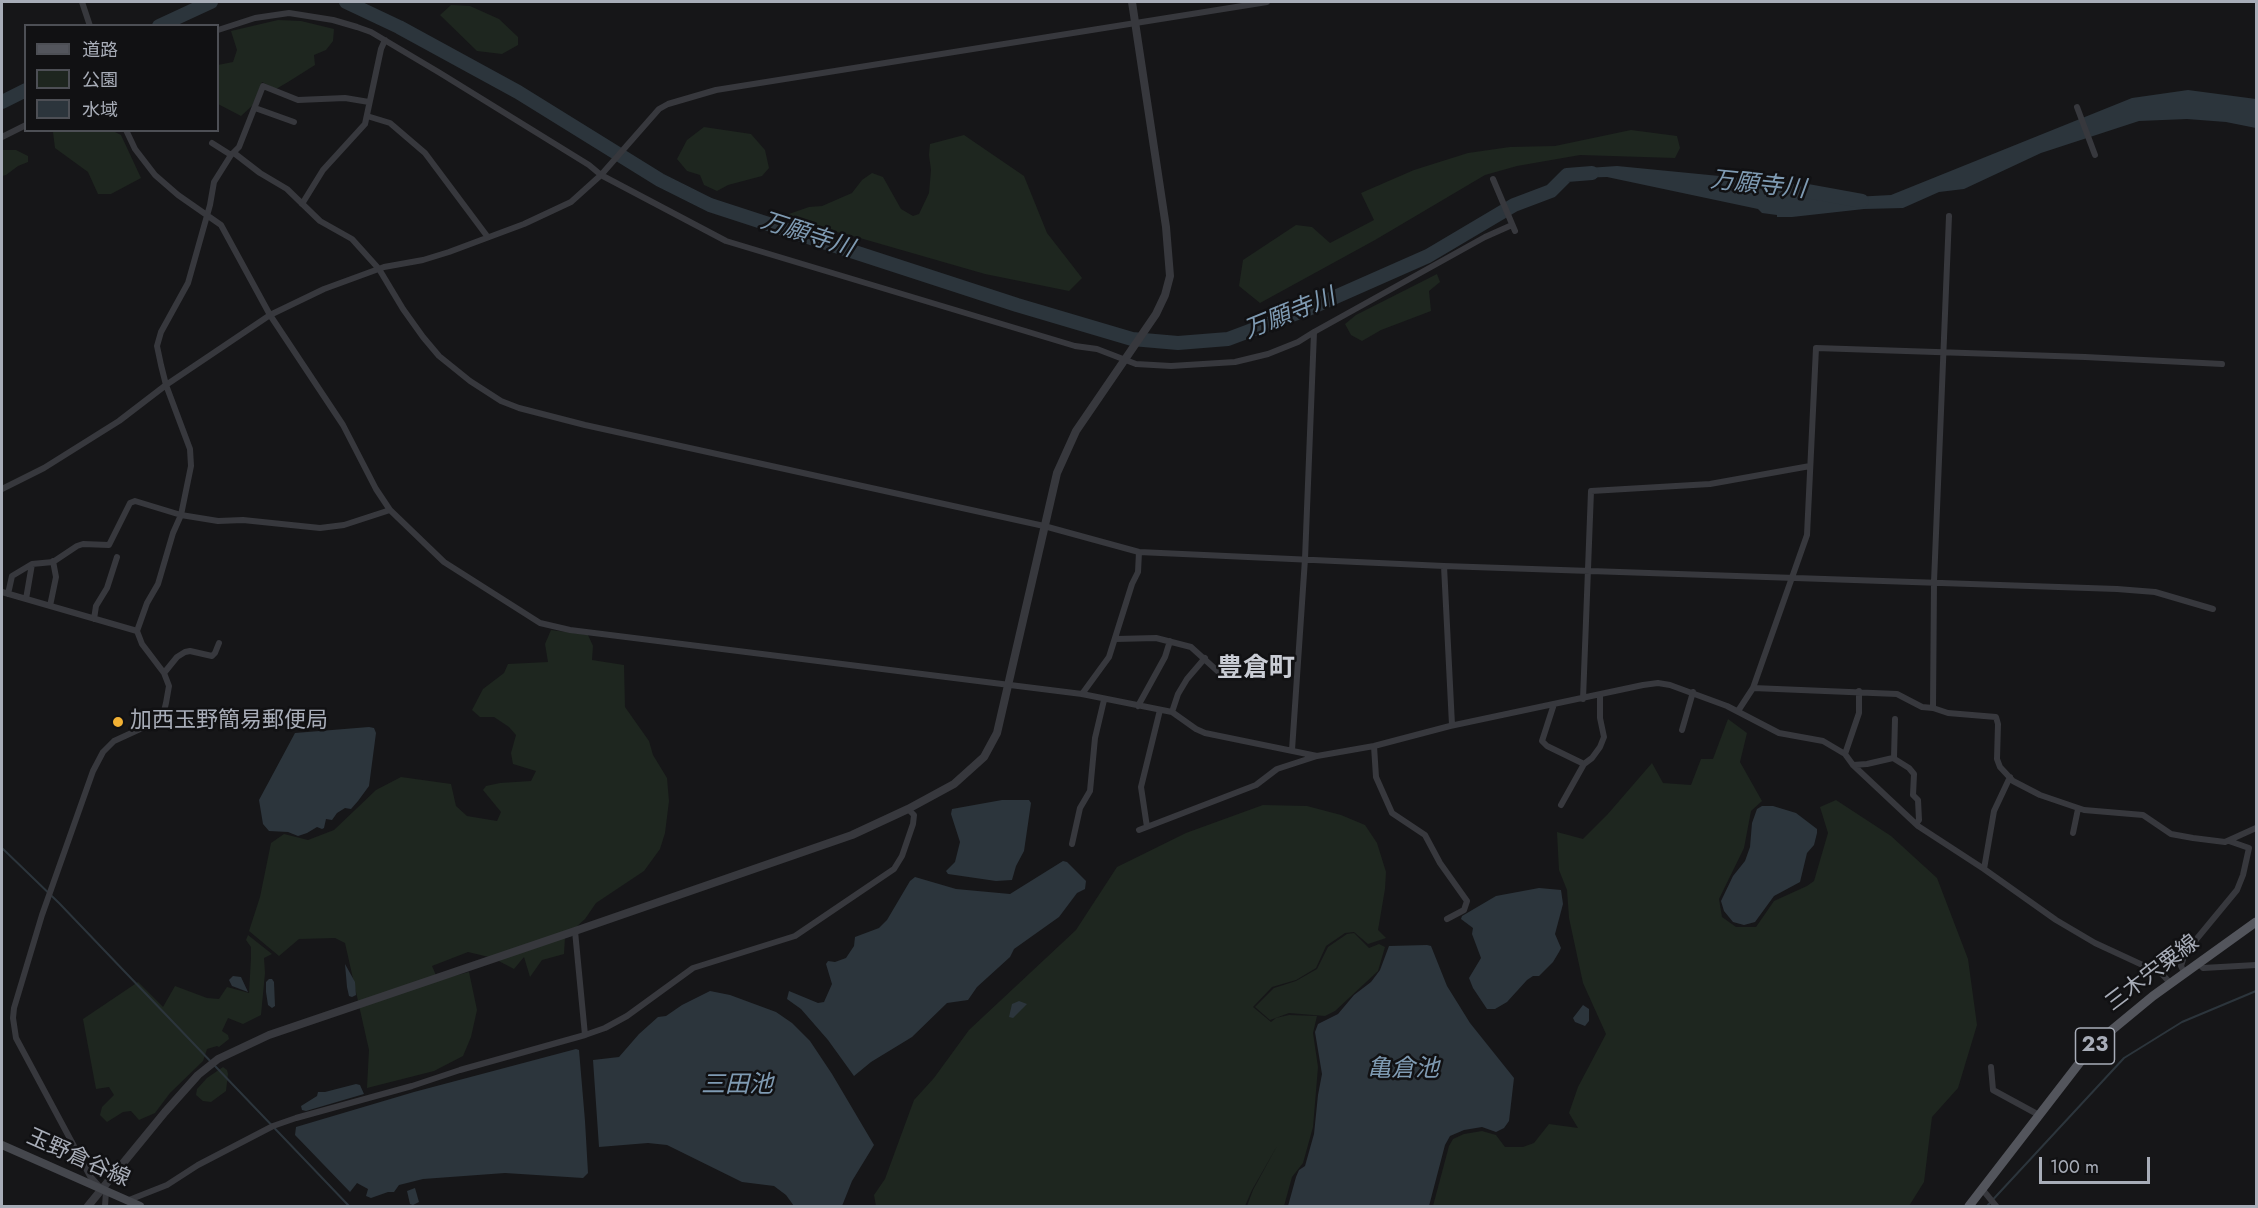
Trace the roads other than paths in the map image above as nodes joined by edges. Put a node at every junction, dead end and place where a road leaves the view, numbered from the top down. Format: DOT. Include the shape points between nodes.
graph roads {
  1 [pos="82,2"];
  2 [pos="1132,2"];
  3 [pos="1267,2"];
  4 [pos="1136,22"];
  5 [pos="89,24"];
  6 [pos="219,30"];
  7 [pos="385,40"];
  8 [pos="369,102"];
  9 [pos="2077,107"];
  10 [pos="255,108"];
  11 [pos="368,116"];
  12 [pos="294,122"];
  13 [pos="24,126"];
  14 [pos="127,132"];
  15 [pos="2,137"];
  16 [pos="212,143"];
  17 [pos="2094,152"];
  18 [pos="232,154"];
  19 [pos="603,174"];
  20 [pos="1493,179"];
  21 [pos="302,204"];
  22 [pos="206,215"];
  23 [pos="1949,216"];
  24 [pos="488,236"];
  25 [pos="379,269"];
  26 [pos="270,315"];
  27 [pos="1314,332"];
  28 [pos="1945,354"];
  29 [pos="1127,358"];
  30 [pos="2222,364"];
  31 [pos="166,385"];
  32 [pos="1810,466"];
  33 [pos="2,489"];
  34 [pos="390,510"];
  35 [pos="181,515"];
  36 [pos="1044,526"];
  37 [pos="1139,552"];
  38 [pos="117,557"];
  39 [pos="1305,559"];
  40 [pos="53,561"];
  41 [pos="32,564"];
  42 [pos="1444,566"];
  43 [pos="1588,569"];
  44 [pos="1791,578"];
  45 [pos="1934,582"];
  46 [pos="5,593"];
  47 [pos="26,599"];
  48 [pos="50,606"];
  49 [pos="2213,609"];
  50 [pos="94,619"];
  51 [pos="137,631"];
  52 [pos="1116,639"];
  53 [pos="1170,641"];
  54 [pos="219,644"];
  55 [pos="1205,658"];
  56 [pos="164,673"];
  57 [pos="1223,676"];
  58 [pos="1008,686"];
  59 [pos="1753,688"];
  60 [pos="1859,691"];
  61 [pos="1693,692"];
  62 [pos="1082,694"];
  63 [pos="1600,695"];
  64 [pos="1583,699"];
  65 [pos="1104,700"];
  66 [pos="1554,704"];
  67 [pos="1138,706"];
  68 [pos="1933,708"];
  69 [pos="1160,710"];
  70 [pos="1738,711"];
  71 [pos="1172,712"];
  72 [pos="1895,719"];
  73 [pos="1452,725"];
  74 [pos="1682,730"];
  75 [pos="1374,746"];
  76 [pos="1292,750"];
  77 [pos="1845,754"];
  78 [pos="1317,756"];
  79 [pos="1894,758"];
  80 [pos="1584,764"];
  81 [pos="1853,765"];
  82 [pos="2010,777"];
  83 [pos="1561,805"];
  84 [pos="908,808"];
  85 [pos="2078,809"];
  86 [pos="1916,824"];
  87 [pos="1147,827"];
  88 [pos="2256,828"];
  89 [pos="1139,830"];
  90 [pos="2073,833"];
  91 [pos="2229,841"];
  92 [pos="1072,844"];
  93 [pos="1984,869"];
  94 [pos="1447,919"];
  95 [pos="2256,922"];
  96 [pos="575,932"];
  97 [pos="2199,964"];
  98 [pos="2256,965"];
  99 [pos="2185,974"];
  100 [pos="2170,984"];
  101 [pos="585,1035"];
  102 [pos="1991,1067"];
  103 [pos="2039,1115"];
  104 [pos="2,1144"];
  105 [pos="1982,1189"];
  106 [pos="104,1190"];
  107 [pos="127,1201"];
  108 [pos="88,1206"];
  109 [pos="105,1206"];
  110 [pos="140,1206"];
  111 [pos="1969,1206"];
  112 [pos="1996,1206"];
  1 -- 5 [label="street"];
  2 -- 4 [label="street"];
  3 -- 4 [label="street"];
  4 -- 19 [label="street" via="716,90 659,109"];
  4 -- 29 [label="street" via="1170,276 1166,295"];
  6 -- 7 [label="street" via="255,18 289,13 333,20"];
  7 -- 8 [label="street"];
  7 -- 19 [label="street"];
  8 -- 10 [label="street" via="338,98 298,100 263,86"];
  8 -- 11 [label="street"];
  9 -- 17 [label="street"];
  10 -- 12 [label="street"];
  10 -- 18 [label="street" via="239,147"];
  11 -- 21 [label="street" via="323,170"];
  11 -- 24 [label="street" via="390,123 425,153"];
  13 -- 15 [label="street"];
  14 -- 22 [label="street" via="155,175"];
  16 -- 18 [label="street"];
  18 -- 21 [label="street" via="287,189"];
  18 -- 22 [label="street" via="214,182"];
  19 -- 24 [label="street" via="550,213"];
  19 -- 29 [label="street" via="726,241 1075,346"];
  20 -- 27 [label="street" via="1513,226 1485,237"];
  21 -- 25 [label="street" via="320,221 352,239"];
  22 -- 26 [label="street" via="221,225"];
  22 -- 31 [label="street" via="188,283 161,332 158,346"];
  23 -- 28 [label="street"];
  24 -- 25 [label="street" via="432,257"];
  25 -- 26 [label="street"];
  25 -- 36 [label="street" via="402,309 439,356 491,394 519,408"];
  26 -- 31 [label="street"];
  26 -- 34 [label="street" via="343,425"];
  27 -- 29 [label="street" via="1268,354 1235,362 1171,366 1136,364"];
  27 -- 39 [label="street"];
  28 -- 30 [label="street"];
  28 -- 32 [label="street" via="1816,348"];
  28 -- 45 [label="street"];
  29 -- 36 [label="street" via="1076,431 1057,473"];
  31 -- 33 [label="street" via="119,421"];
  31 -- 35 [label="street" via="190,449 189,483"];
  32 -- 43 [label="street" via="1710,484 1591,491"];
  32 -- 44 [label="street" via="1807,535"];
  34 -- 35 [label="street" via="344,525 320,528"];
  34 -- 58 [label="street" via="444,562 550,626"];
  35 -- 40 [label="street" via="135,501 130,503 109,545 76,546"];
  35 -- 51 [label="street"];
  36 -- 37 [label="street"];
  36 -- 58 [label="street"];
  37 -- 39 [label="street"];
  37 -- 52 [label="street" via="1138,572"];
  38 -- 50 [label="street"];
  39 -- 42 [label="street"];
  39 -- 76 [label="street"];
  40 -- 41 [label="street"];
  40 -- 48 [label="street" via="56,577"];
  41 -- 46 [label="street" via="12,576"];
  41 -- 47 [label="street"];
  42 -- 43 [label="street"];
  42 -- 73 [label="street"];
  43 -- 44 [label="street"];
  43 -- 64 [label="street"];
  44 -- 45 [label="street"];
  44 -- 59 [label="street"];
  45 -- 49 [label="street" via="2155,592"];
  45 -- 68 [label="street"];
  46 -- 47 [label="street"];
  47 -- 48 [label="street"];
  48 -- 50 [label="street"];
  50 -- 51 [label="street"];
  51 -- 56 [label="street"];
  52 -- 53 [label="street"];
  52 -- 62 [label="street" via="1109,657"];
  53 -- 55 [label="street" via="1191,647"];
  53 -- 67 [label="street"];
  54 -- 56 [label="street" via="212,656 185,652"];
  55 -- 57 [label="street"];
  55 -- 71 [label="street" via="1187,679"];
  56 -- 106 [label="street" via="169,686 162,719 114,741 93,771 14,1008 16,1038 84,1166"];
  58 -- 62 [label="street"];
  58 -- 84 [label="street" via="997,733 984,757 954,784"];
  59 -- 60 [label="street"];
  59 -- 70 [label="street"];
  60 -- 68 [label="street" via="1897,694"];
  60 -- 77 [label="street" via="1859,713"];
  61 -- 63 [label="street" via="1658,683"];
  61 -- 70 [label="street"];
  61 -- 74 [label="street"];
  62 -- 65 [label="street"];
  63 -- 64 [label="street"];
  63 -- 80 [label="street" via="1604,737 1593,758"];
  64 -- 66 [label="street"];
  65 -- 67 [label="street"];
  65 -- 92 [label="street" via="1095,738 1090,791 1080,808"];
  66 -- 73 [label="street"];
  66 -- 80 [label="street" via="1542,741"];
  67 -- 69 [label="street"];
  68 -- 82 [label="street" via="1996,717 1997,759"];
  69 -- 71 [label="street"];
  69 -- 87 [label="street" via="1141,787"];
  70 -- 77 [label="street" via="1779,733 1823,741"];
  71 -- 76 [label="street" via="1205,733"];
  72 -- 79 [label="street"];
  73 -- 75 [label="street"];
  75 -- 78 [label="street"];
  75 -- 94 [label="street" via="1376,777 1392,813 1425,835 1467,901 1464,910"];
  76 -- 78 [label="street"];
  77 -- 81 [label="street"];
  78 -- 87 [label="street" via="1277,770 1256,785"];
  79 -- 81 [label="street"];
  79 -- 86 [label="street" via="1914,774 1913,795 1918,800 1919,820"];
  80 -- 83 [label="street"];
  81 -- 86 [label="street"];
  82 -- 85 [label="street" via="2040,795"];
  82 -- 93 [label="street" via="1994,811"];
  84 -- 96 [label="street" via="852,835"];
  84 -- 101 [label="street" via="914,815 913,824 894,869 795,936 693,968 627,1016"];
  85 -- 90 [label="street"];
  85 -- 91 [label="street" via="2143,815 2171,834"];
  86 -- 93 [label="street"];
  87 -- 89 [label="street"];
  88 -- 91 [label="street"];
  91 -- 99 [label="street" via="2249,848 2243,875 2237,890 2185,952 2181,966"];
  93 -- 100 [label="street" via="2056,920 2162,974"];
  95 -- 97 [label="main road, 三木宍粟線 / 23"];
  96 -- 101 [label="street"];
  96 -- 106 [label="street" via="280,1031 218,1059 165,1112"];
  97 -- 98 [label="street" via="2203,968"];
  97 -- 99 [label="main road, 三木宍粟線 / 23"];
  99 -- 100 [label="main road, 三木宍粟線 / 23"];
  100 -- 103 [label="main road, 三木宍粟線 / 23" via="2084,1057"];
  101 -- 107 [label="street" via="273,1126 166,1185"];
  102 -- 103 [label="street" via="1993,1090"];
  103 -- 105 [label="main road, 三木宍粟線 / 23"];
  104 -- 106 [label="main road, 玉野倉谷線"];
  105 -- 111 [label="main road, 三木宍粟線 / 23"];
  105 -- 112 [label="street"];
  106 -- 107 [label="main road, 玉野倉谷線"];
  106 -- 108 [label="street"];
  106 -- 109 [label="street"];
  107 -- 110 [label="main road, 玉野倉谷線"];
}
